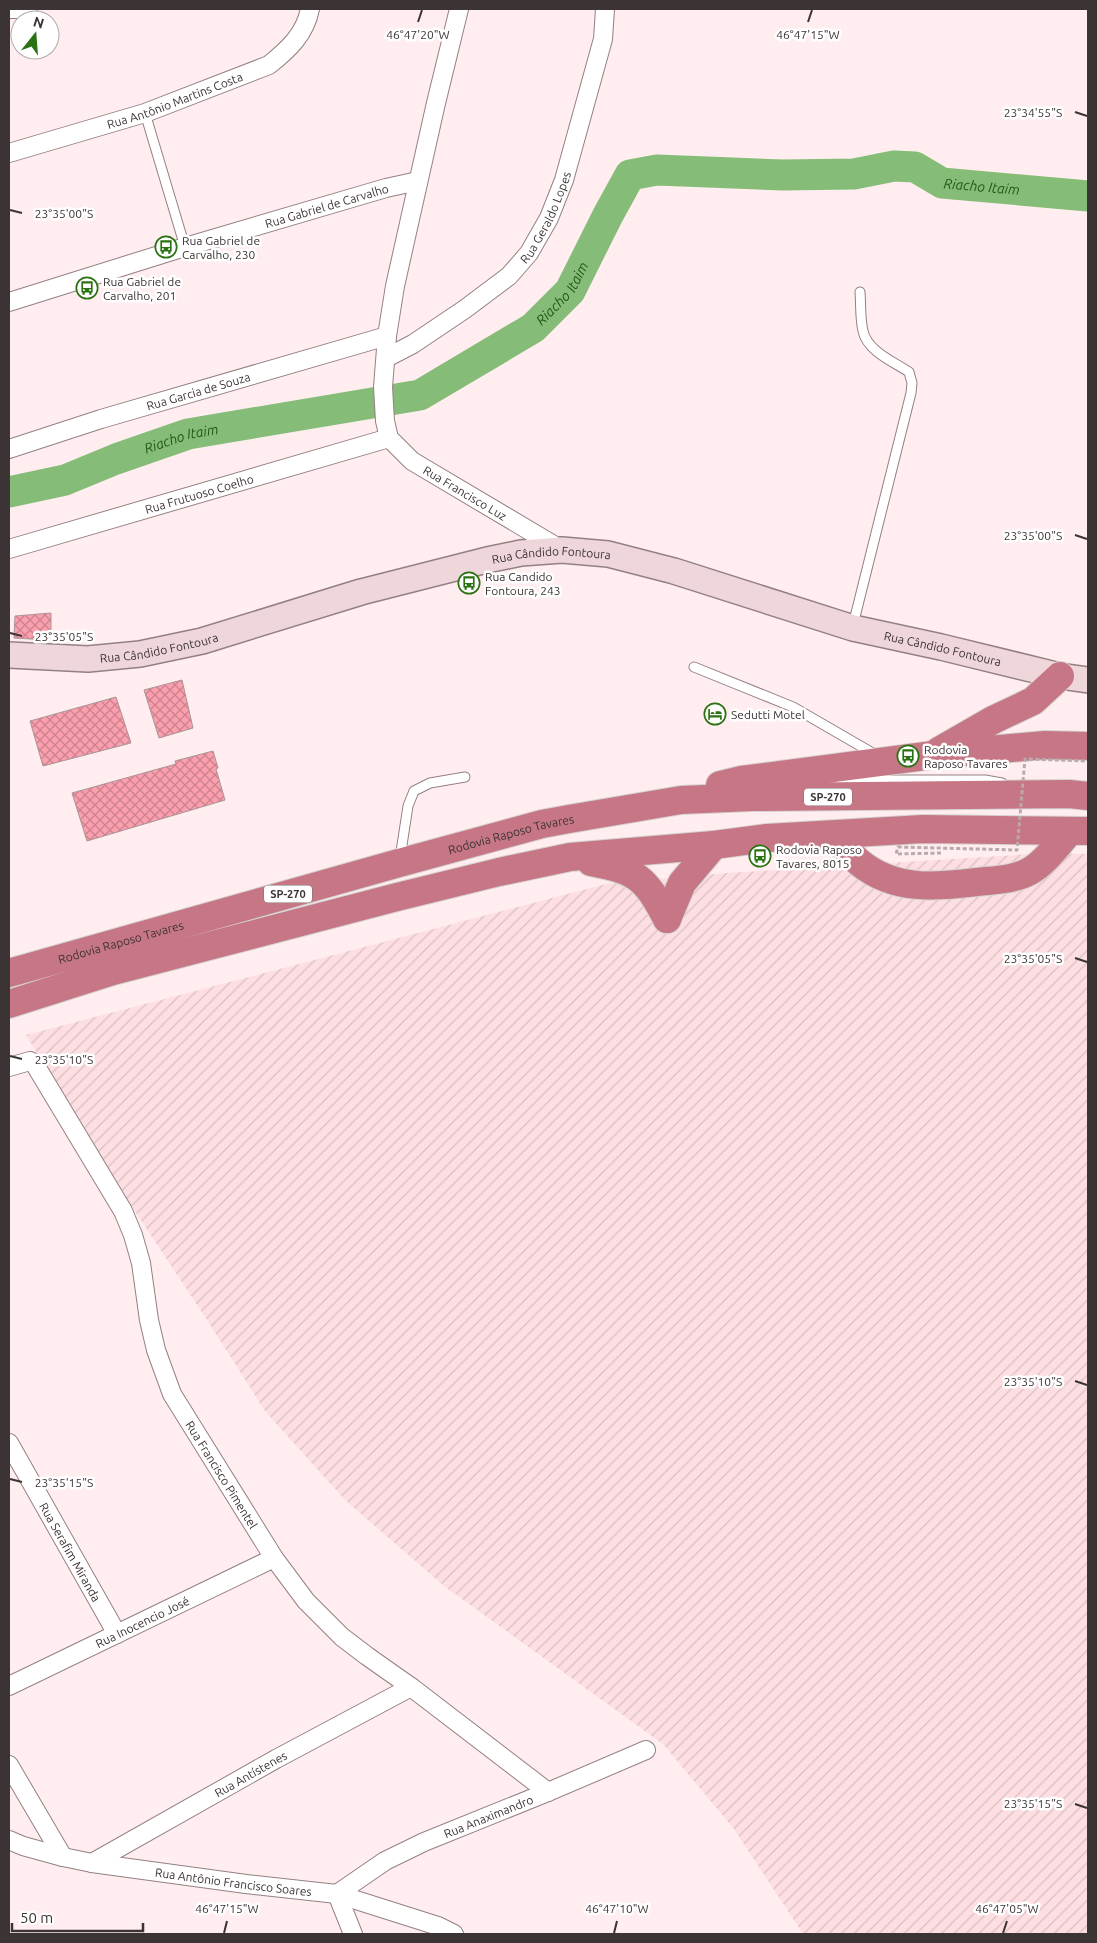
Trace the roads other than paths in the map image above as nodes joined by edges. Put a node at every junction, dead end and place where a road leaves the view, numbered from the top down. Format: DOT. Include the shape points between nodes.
graph roads {
  1 [pos="9,9"];
  2 [pos="28,9"];
  3 [pos="310,9"];
  4 [pos="460,9"];
  5 [pos="604,9"];
  6 [pos="145,113"];
  7 [pos="9,152"];
  8 [pos="418,181"];
  9 [pos="185,247"];
  10 [pos="860,292"];
  11 [pos="9,302"];
  12 [pos="387,336"];
  13 [pos="386,358"];
  14 [pos="389,438"];
  15 [pos="9,448"];
  16 [pos="9,549"];
  17 [pos="562,550"];
  18 [pos="852,628"];
  19 [pos="9,656"];
  20 [pos="694,667"];
  21 [pos="1060,676"];
  22 [pos="1088,680"];
  23 [pos="1088,746"];
  24 [pos="933,755"];
  25 [pos="885,761"];
  26 [pos="465,777"];
  27 [pos="741,780"];
  28 [pos="821,780"];
  29 [pos="831,780"];
  30 [pos="1078,795"];
  31 [pos="681,800"];
  32 [pos="1079,831"];
  33 [pos="834,835"];
  34 [pos="714,845"];
  35 [pos="570,857"];
  36 [pos="399,863"];
  37 [pos="9,973"];
  38 [pos="9,1004"];
  39 [pos="9,1067"];
  40 [pos="9,1443"];
  41 [pos="274,1558"];
  42 [pos="116,1634"];
  43 [pos="9,1686"];
  44 [pos="411,1687"];
  45 [pos="646,1750"];
  46 [pos="9,1764"];
  47 [pos="548,1792"];
  48 [pos="9,1840"];
  49 [pos="63,1857"];
  50 [pos="92,1863"];
  51 [pos="337,1894"];
  52 [pos="353,1934"];
  53 [pos="454,1934"];
  1 -- 2 [label="street"];
  3 -- 6 [label="street, Rua Antônio Martins Costa" via="298,39 269,65"];
  4 -- 8 [label="street"];
  5 -- 13 [label="street, Rua Geraldo Lopes" via="603,39 564,180 549,218 529,253 509,276 465,309"];
  6 -- 7 [label="street, Rua Antônio Martins Costa"];
  6 -- 9 [label="lane"];
  8 -- 9 [label="street, Rua Gabriel de Carvalho"];
  8 -- 12 [label="street"];
  9 -- 11 [label="street, Rua Gabriel de Carvalho"];
  10 -- 18 [label="lane" via="863,333 868,343 909,372 912,383"];
  12 -- 13 [label="street"];
  12 -- 15 [label="street, Rua Garcia de Souza"];
  13 -- 14 [label="street" via="383,387"];
  14 -- 16 [label="street, Rua Frutuoso Coelho"];
  14 -- 17 [label="street, Rua Francisco Luz" via="412,461"];
  17 -- 18 [label="main road, Rua Cândido Fontoura" via="608,554 674,571"];
  17 -- 19 [label="main road, Rua Cândido Fontoura" via="521,553 488,560 361,592 202,641 140,654 88,659"];
  18 -- 21 [label="main road, Rua Cândido Fontoura"];
  20 -- 25 [label="lane" via="793,707"];
  21 -- 22 [label="main road, Rua Cândido Fontoura"];
  21 -- 24 [label="highway" via="1033,701"];
  23 -- 24 [label="highway" via="1045,745"];
  24 -- 25 [label="highway"];
  25 -- 27 [label="highway"];
  26 -- 36 [label="lane" via="430,783 414,791 408,806"];
  27 -- 28 [label="lane"];
  27 -- 31 [label="highway"];
  29 -- 30 [label="lane" via="985,780"];
  30 -- 31 [label="highway, Rodovia Raposo Tavares / SP-270"];
  31 -- 36 [label="highway, Rodovia Raposo Tavares / SP-270" via="542,824"];
  32 -- 33 [label="highway, SP-270" via="923,829"];
  32 -- 33 [label="highway" via="1030,872 1013,878 950,885 908,885 876,873 858,861"];
  33 -- 34 [label="highway, SP-270" via="767,838"];
  34 -- 35 [label="highway, SP-270"];
  34 -- 35 [label="highway" via="682,882 667,919 648,886 633,874"];
  35 -- 38 [label="highway, SP-270" via="397,897 114,971"];
  36 -- 37 [label="highway, Rodovia Raposo Tavares / SP-270"];
  39 -- 41 [label="street, Rua Francisco Pimentel" via="32,1061 123,1211 141,1263 156,1350 172,1394"];
  40 -- 42 [label="street, Rua Serafim Miranda"];
  41 -- 42 [label="street, Rua Inocencio José"];
  41 -- 44 [label="street, Rua Francisco Pimentel" via="306,1601 342,1637"];
  42 -- 43 [label="street, Rua Inocencio José"];
  44 -- 47 [label="street, Rua Francisco Pimentel"];
  44 -- 50 [label="street, Rua Antístenes"];
  45 -- 47 [label="street, Rua Anaximandro"];
  46 -- 49 [label="street"];
  47 -- 51 [label="street, Rua Anaximandro" via="424,1842 385,1861"];
  48 -- 49 [label="street, Rua Antônio Francisco Soares"];
  49 -- 50 [label="street, Rua Antônio Francisco Soares"];
  50 -- 51 [label="street, Rua Antônio Francisco Soares"];
  51 -- 52 [label="street"];
  51 -- 53 [label="street, Rua Antônio Francisco Soares"];
}
